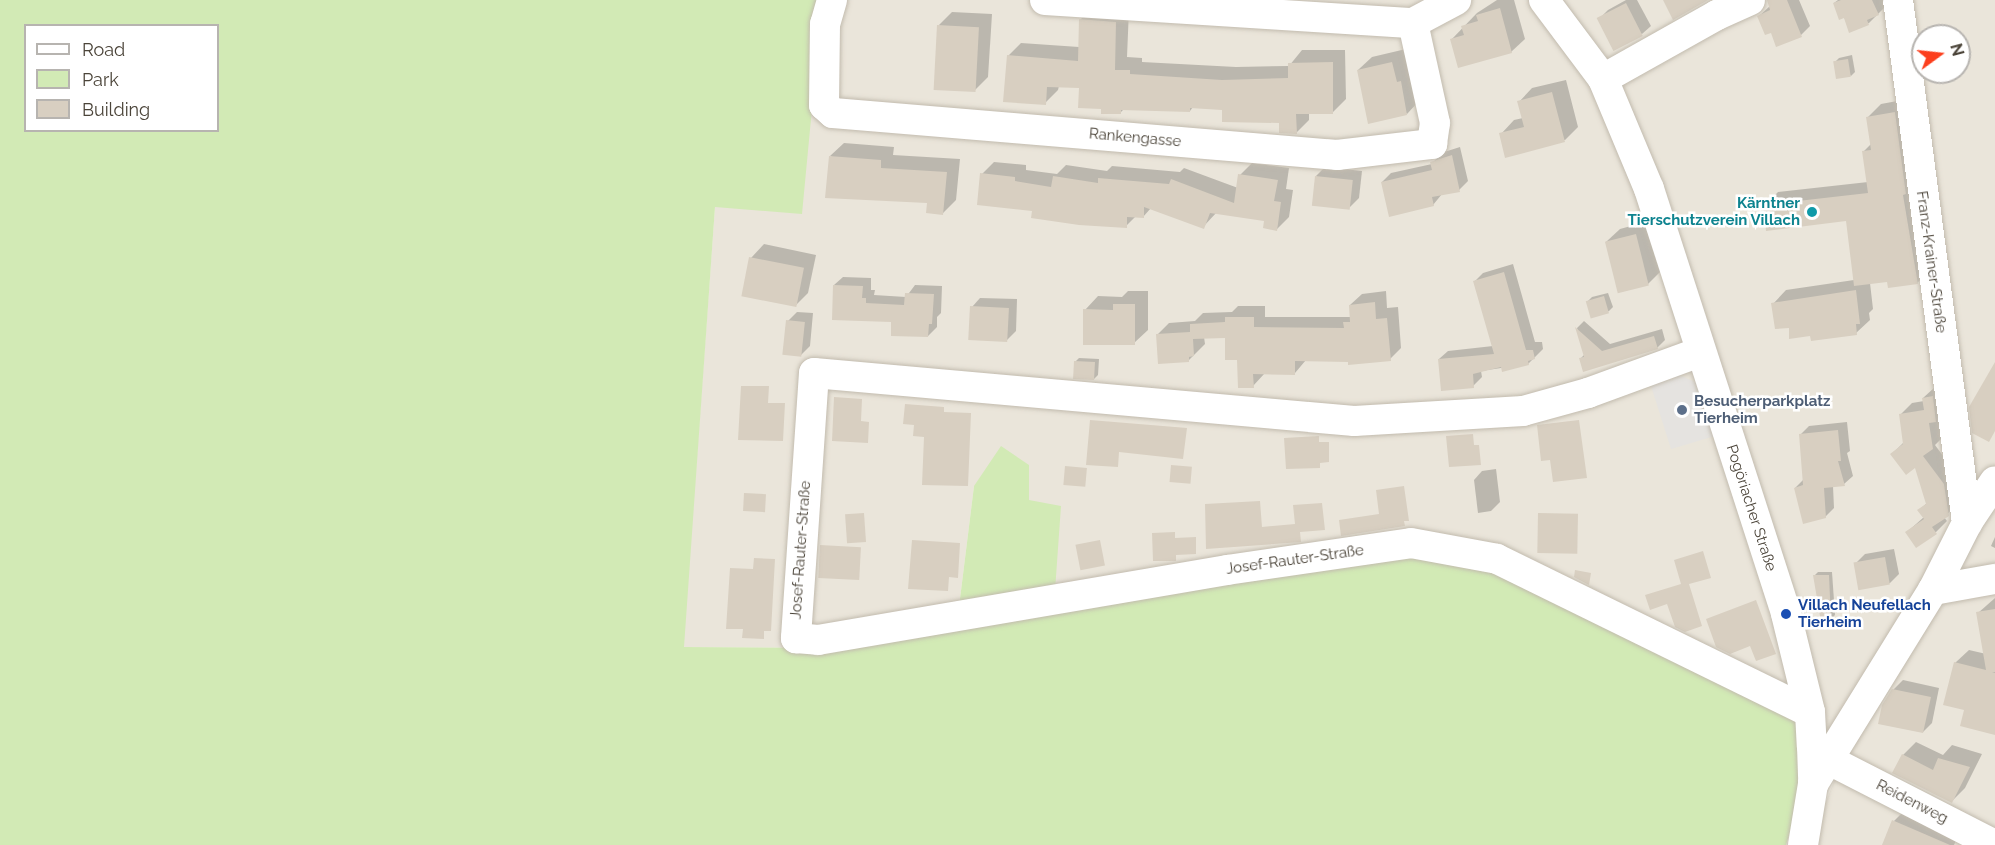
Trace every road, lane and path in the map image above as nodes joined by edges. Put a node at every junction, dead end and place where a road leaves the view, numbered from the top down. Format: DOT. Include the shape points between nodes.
graph roads {
  1 [pos="832,0"];
  2 [pos="1045,0"];
  3 [pos="1456,0"];
  4 [pos="1544,0"];
  5 [pos="1750,0"];
  6 [pos="1898,0"];
  7 [pos="1413,23"];
  8 [pos="1603,79"];
  9 [pos="1700,352"];
  10 [pos="1995,481"];
  11 [pos="1967,523"];
  12 [pos="1995,579"];
  13 [pos="1933,590"];
  14 [pos="1810,712"];
  15 [pos="1829,760"];
  16 [pos="1813,784"];
  17 [pos="1803,845"];
  18 [pos="1995,845"];
  1 -- 7 [label="street, Rankengasse" via="825,24 824,105 833,114 1336,155 1432,144 1435,123"];
  2 -- 7 [label="street"];
  3 -- 7 [label="street"];
  4 -- 8 [label="street, Pogöriacher Straße"];
  5 -- 8 [label="street"];
  6 -- 11 [label="street, Franz-Krainer-Straße"];
  8 -- 9 [label="street, Pogöriacher Straße" via="1649,189"];
  9 -- 14 [label="street, Pogöriacher Straße" via="1786,614"];
  9 -- 14 [label="street, Josef-Rauter-Straße" via="1588,393 1523,411 1354,421 814,373 796,638 818,640 1227,570 1411,543 1497,559"];
  10 -- 11 [label="street"];
  11 -- 13 [label="street"];
  12 -- 13 [label="street"];
  13 -- 15 [label="street"];
  14 -- 16 [label="street, Pogöriacher Straße"];
  15 -- 16 [label="street"];
  15 -- 18 [label="street, Reidenweg"];
  16 -- 17 [label="street, Pogöriacher Straße"];
}
